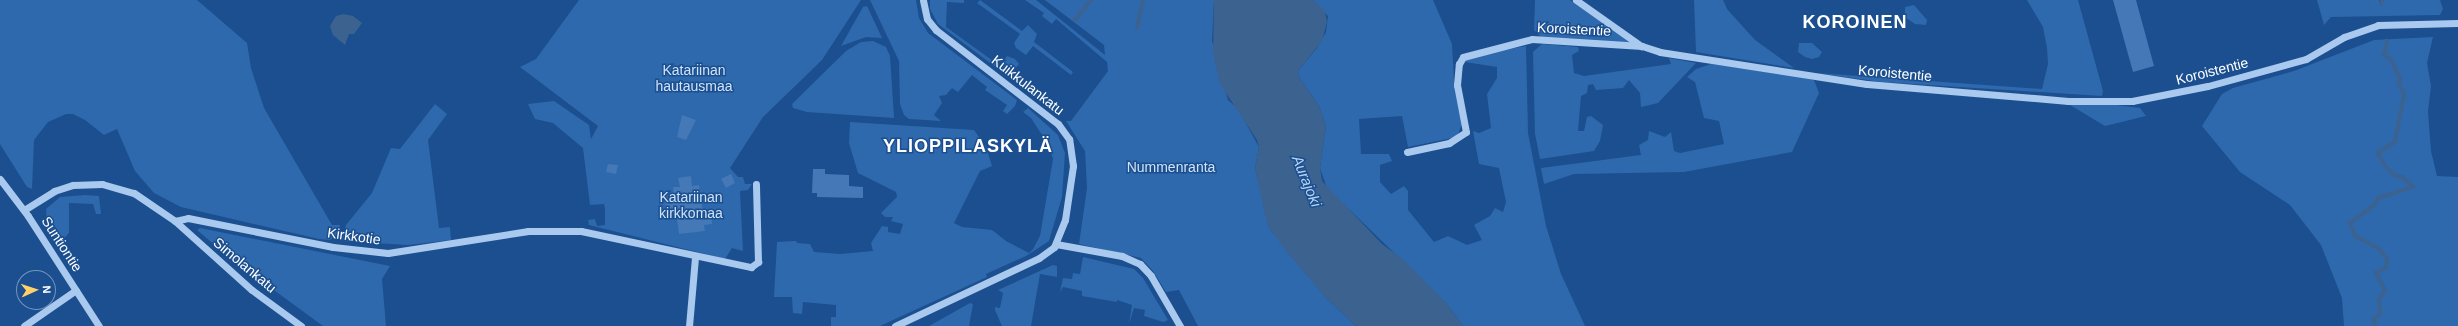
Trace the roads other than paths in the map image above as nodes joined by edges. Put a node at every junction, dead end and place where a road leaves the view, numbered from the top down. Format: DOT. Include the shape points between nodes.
graph roads {
  1 [pos="923,0"];
  2 [pos="1576,0"];
  3 [pos="2458,23"];
  4 [pos="1642,46"];
  5 [pos="1407,152"];
  6 [pos="0,179"];
  7 [pos="756,184"];
  8 [pos="24,210"];
  9 [pos="175,221"];
  10 [pos="1056,244"];
  11 [pos="694,256"];
  12 [pos="76,290"];
  13 [pos="24,326"];
  14 [pos="100,326"];
  15 [pos="301,326"];
  16 [pos="689,326"];
  17 [pos="895,326"];
  18 [pos="1180,326"];
  1 -- 10 [label="street, Kuikkulankatu" via="927,19 936,30 1058,124 1069,139 1073,166 1065,220"];
  2 -- 4 [label="street"];
  3 -- 4 [label="street, Koroistentie" via="2378,25 2344,37 2306,59 2208,86 2132,101 2068,101 1867,84 1660,52"];
  4 -- 5 [label="street, Koroistentie" via="1532,39 1476,51 1463,57 1459,64 1457,85 1466,132 1450,143"];
  6 -- 8 [label="street, Suntiontie"];
  7 -- 11 [label="street, Kirkkotie" via="756,265 740,267"];
  8 -- 9 [label="street" via="64,187 102,184 134,193"];
  8 -- 12 [label="street, Suntiontie"];
  9 -- 11 [label="street, Kirkkotie" via="188,218 371,252 414,251 504,234 552,230 618,237"];
  9 -- 15 [label="street, Simolankatu" via="252,290"];
  10 -- 17 [label="street, Kuikkulankatu" via="1040,258"];
  10 -- 18 [label="street" via="1135,260 1151,276"];
  11 -- 16 [label="street"];
  12 -- 13 [label="street"];
  12 -- 14 [label="street, Suntiontie"];
}
